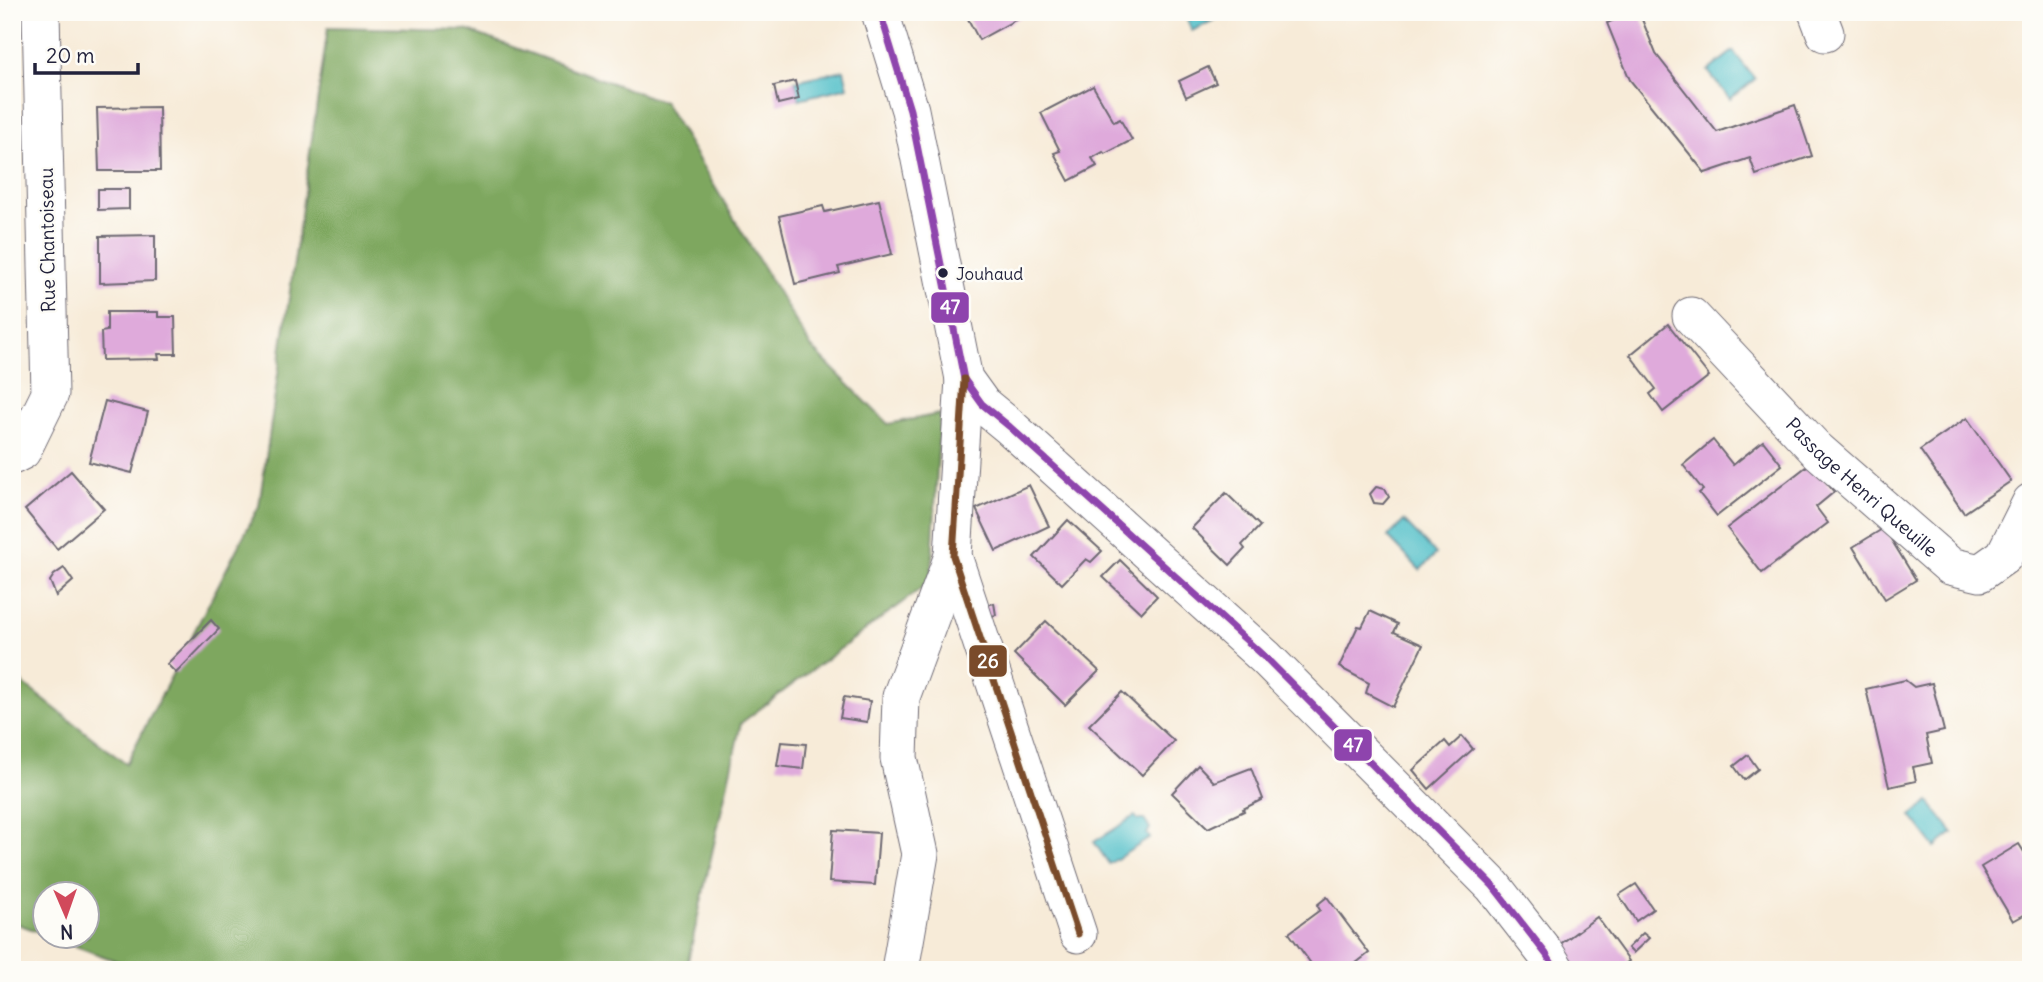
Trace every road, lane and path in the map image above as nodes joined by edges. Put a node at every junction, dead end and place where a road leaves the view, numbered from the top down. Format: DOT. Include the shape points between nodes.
graph roads {
  1 [pos="41,12"];
  2 [pos="880,12"];
  3 [pos="1691,316"];
  4 [pos="964,379"];
  5 [pos="12,456"];
  6 [pos="2031,502"];
  7 [pos="953,556"];
  8 [pos="1078,934"];
  9 [pos="900,970"];
  10 [pos="1556,970"];
  1 -- 5 [label="street, Rue Chantoiseau" via="50,394 22,451"];
  2 -- 4 [label="street" via="910,110"];
  3 -- 6 [label="street, Passage Henri Queuille" via="1816,449 1950,566 1980,573 2004,556"];
  4 -- 7 [label="street"];
  4 -- 10 [label="street" via="982,404 1266,658 1493,886"];
  7 -- 8 [label="street"];
  7 -- 9 [label="street" via="901,697 899,758 920,855"];
}
